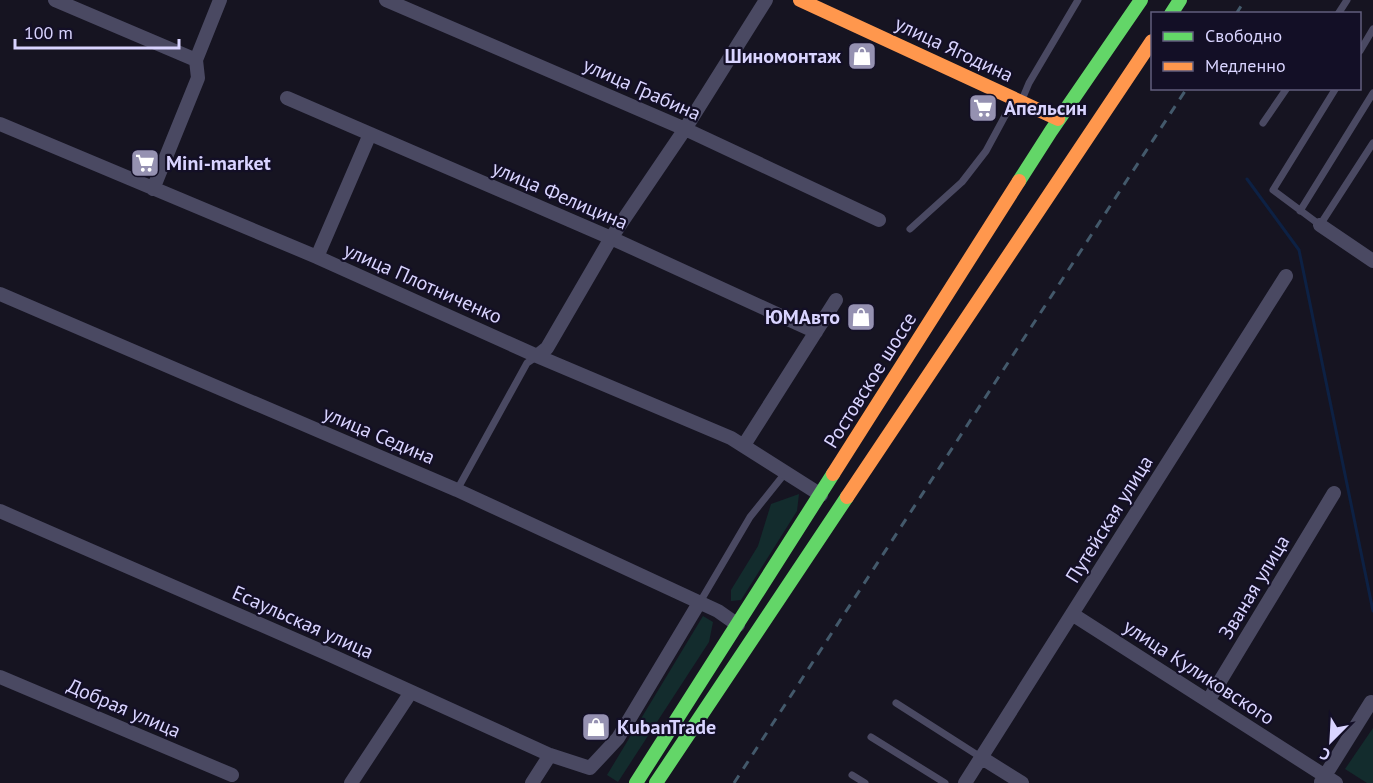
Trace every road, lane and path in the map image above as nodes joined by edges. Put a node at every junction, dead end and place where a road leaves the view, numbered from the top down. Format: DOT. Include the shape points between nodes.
graph roads {
  1 [pos="55,0"];
  2 [pos="220,0"];
  3 [pos="386,0"];
  4 [pos="766,0"];
  5 [pos="800,0"];
  6 [pos="1078,0"];
  7 [pos="1141,0"];
  8 [pos="1373,29"];
  9 [pos="1151,42"];
  10 [pos="1361,48"];
  11 [pos="196,60"];
  12 [pos="1286,90"];
  13 [pos="1335,90"];
  14 [pos="1373,93"];
  15 [pos="287,98"];
  16 [pos="1018,100"];
  17 [pos="1058,119"];
  18 [pos="0,123"];
  19 [pos="1263,123"];
  20 [pos="685,129"];
  21 [pos="370,134"];
  22 [pos="1373,143"];
  23 [pos="153,189"];
  24 [pos="1300,211"];
  25 [pos="879,220"];
  26 [pos="1320,225"];
  27 [pos="910,229"];
  28 [pos="611,237"];
  29 [pos="317,257"];
  30 [pos="1373,261"];
  31 [pos="1286,276"];
  32 [pos="0,294"];
  33 [pos="836,300"];
  34 [pos="927,326"];
  35 [pos="816,332"];
  36 [pos="951,342"];
  37 [pos="537,356"];
  38 [pos="744,445"];
  39 [pos="786,472"];
  40 [pos="457,490"];
  41 [pos="1334,493"];
  42 [pos="821,495"];
  43 [pos="0,511"];
  44 [pos="699,603"];
  45 [pos="1072,614"];
  46 [pos="738,624"];
  47 [pos="0,677"];
  48 [pos="411,692"];
  49 [pos="1208,701"];
  50 [pos="1371,702"];
  51 [pos="896,703"];
  52 [pos="870,737"];
  53 [pos="550,755"];
  54 [pos="982,758"];
  55 [pos="232,774"];
  56 [pos="852,775"];
  57 [pos="1327,781"];
  58 [pos="351,783"];
  59 [pos="532,783"];
  60 [pos="636,783"];
  61 [pos="656,783"];
  62 [pos="865,783"];
  63 [pos="945,783"];
  64 [pos="965,783"];
  65 [pos="1022,783"];
  1 -- 11 [label="street"];
  2 -- 11 [label="street"];
  3 -- 20 [label="street, улица Грабина"];
  4 -- 20 [label="street"];
  5 -- 16 [label="main road, улица Ягодина"];
  6 -- 16 [label="lane"];
  7 -- 17 [label="main road, Ростовское шоссе"];
  8 -- 10 [label="lane"];
  9 -- 36 [label="main road"];
  11 -- 23 [label="street" via="198,78"];
  12 -- 19 [label="lane"];
  13 -- 24 [label="lane" via="1273,190"];
  14 -- 24 [label="lane"];
  15 -- 21 [label="street, улица Фелицина"];
  16 -- 17 [label="main road, улица Ягодина"];
  16 -- 27 [label="lane" via="962,182"];
  17 -- 34 [label="main road, Ростовское шоссе"];
  18 -- 23 [label="street, улица Плотниченко"];
  20 -- 25 [label="street, улица Грабина"];
  20 -- 28 [label="street"];
  21 -- 28 [label="street, улица Фелицина"];
  21 -- 29 [label="street"];
  22 -- 26 [label="lane"];
  23 -- 29 [label="street, улица Плотниченко"];
  24 -- 26 [label="lane"];
  26 -- 30 [label="street"];
  28 -- 35 [label="street, улица Фелицина"];
  28 -- 37 [label="street" via="547,348"];
  29 -- 37 [label="street, улица Плотниченко"];
  31 -- 45 [label="street, Путейская улица"];
  32 -- 40 [label="street, улица Седина"];
  33 -- 35 [label="street"];
  34 -- 36 [label="main road" via="932,344"];
  34 -- 42 [label="main road, Ростовское шоссе"];
  35 -- 38 [label="street"];
  36 -- 61 [label="main road"];
  37 -- 38 [label="street, улица Плотниченко"];
  37 -- 40 [label="lane" via="527,363"];
  38 -- 39 [label="street, улица Плотниченко"];
  39 -- 42 [label="street, улица Плотниченко"];
  39 -- 44 [label="lane" via="750,517"];
  40 -- 44 [label="street, улица Седина"];
  41 -- 49 [label="street, Званая улица"];
  42 -- 46 [label="main road, Ростовское шоссе"];
  43 -- 48 [label="street, Есаульская улица"];
  44 -- 46 [label="street, улица Седина"];
  44 -- 53 [label="street, Есаульская улица" via="618,738 590,768"];
  45 -- 49 [label="street, улица Куликовского"];
  45 -- 54 [label="street, Путейская улица"];
  46 -- 60 [label="main road, Ростовское шоссе"];
  47 -- 55 [label="street, Добрая улица"];
  48 -- 53 [label="street, Есаульская улица"];
  48 -- 58 [label="street"];
  49 -- 57 [label="street, улица Куликовского"];
  50 -- 57 [label="street"];
  51 -- 54 [label="lane"];
  52 -- 63 [label="lane"];
  53 -- 59 [label="street"];
  54 -- 64 [label="street, Путейская улица"];
  54 -- 65 [label="street"];
  56 -- 62 [label="lane"];
}
